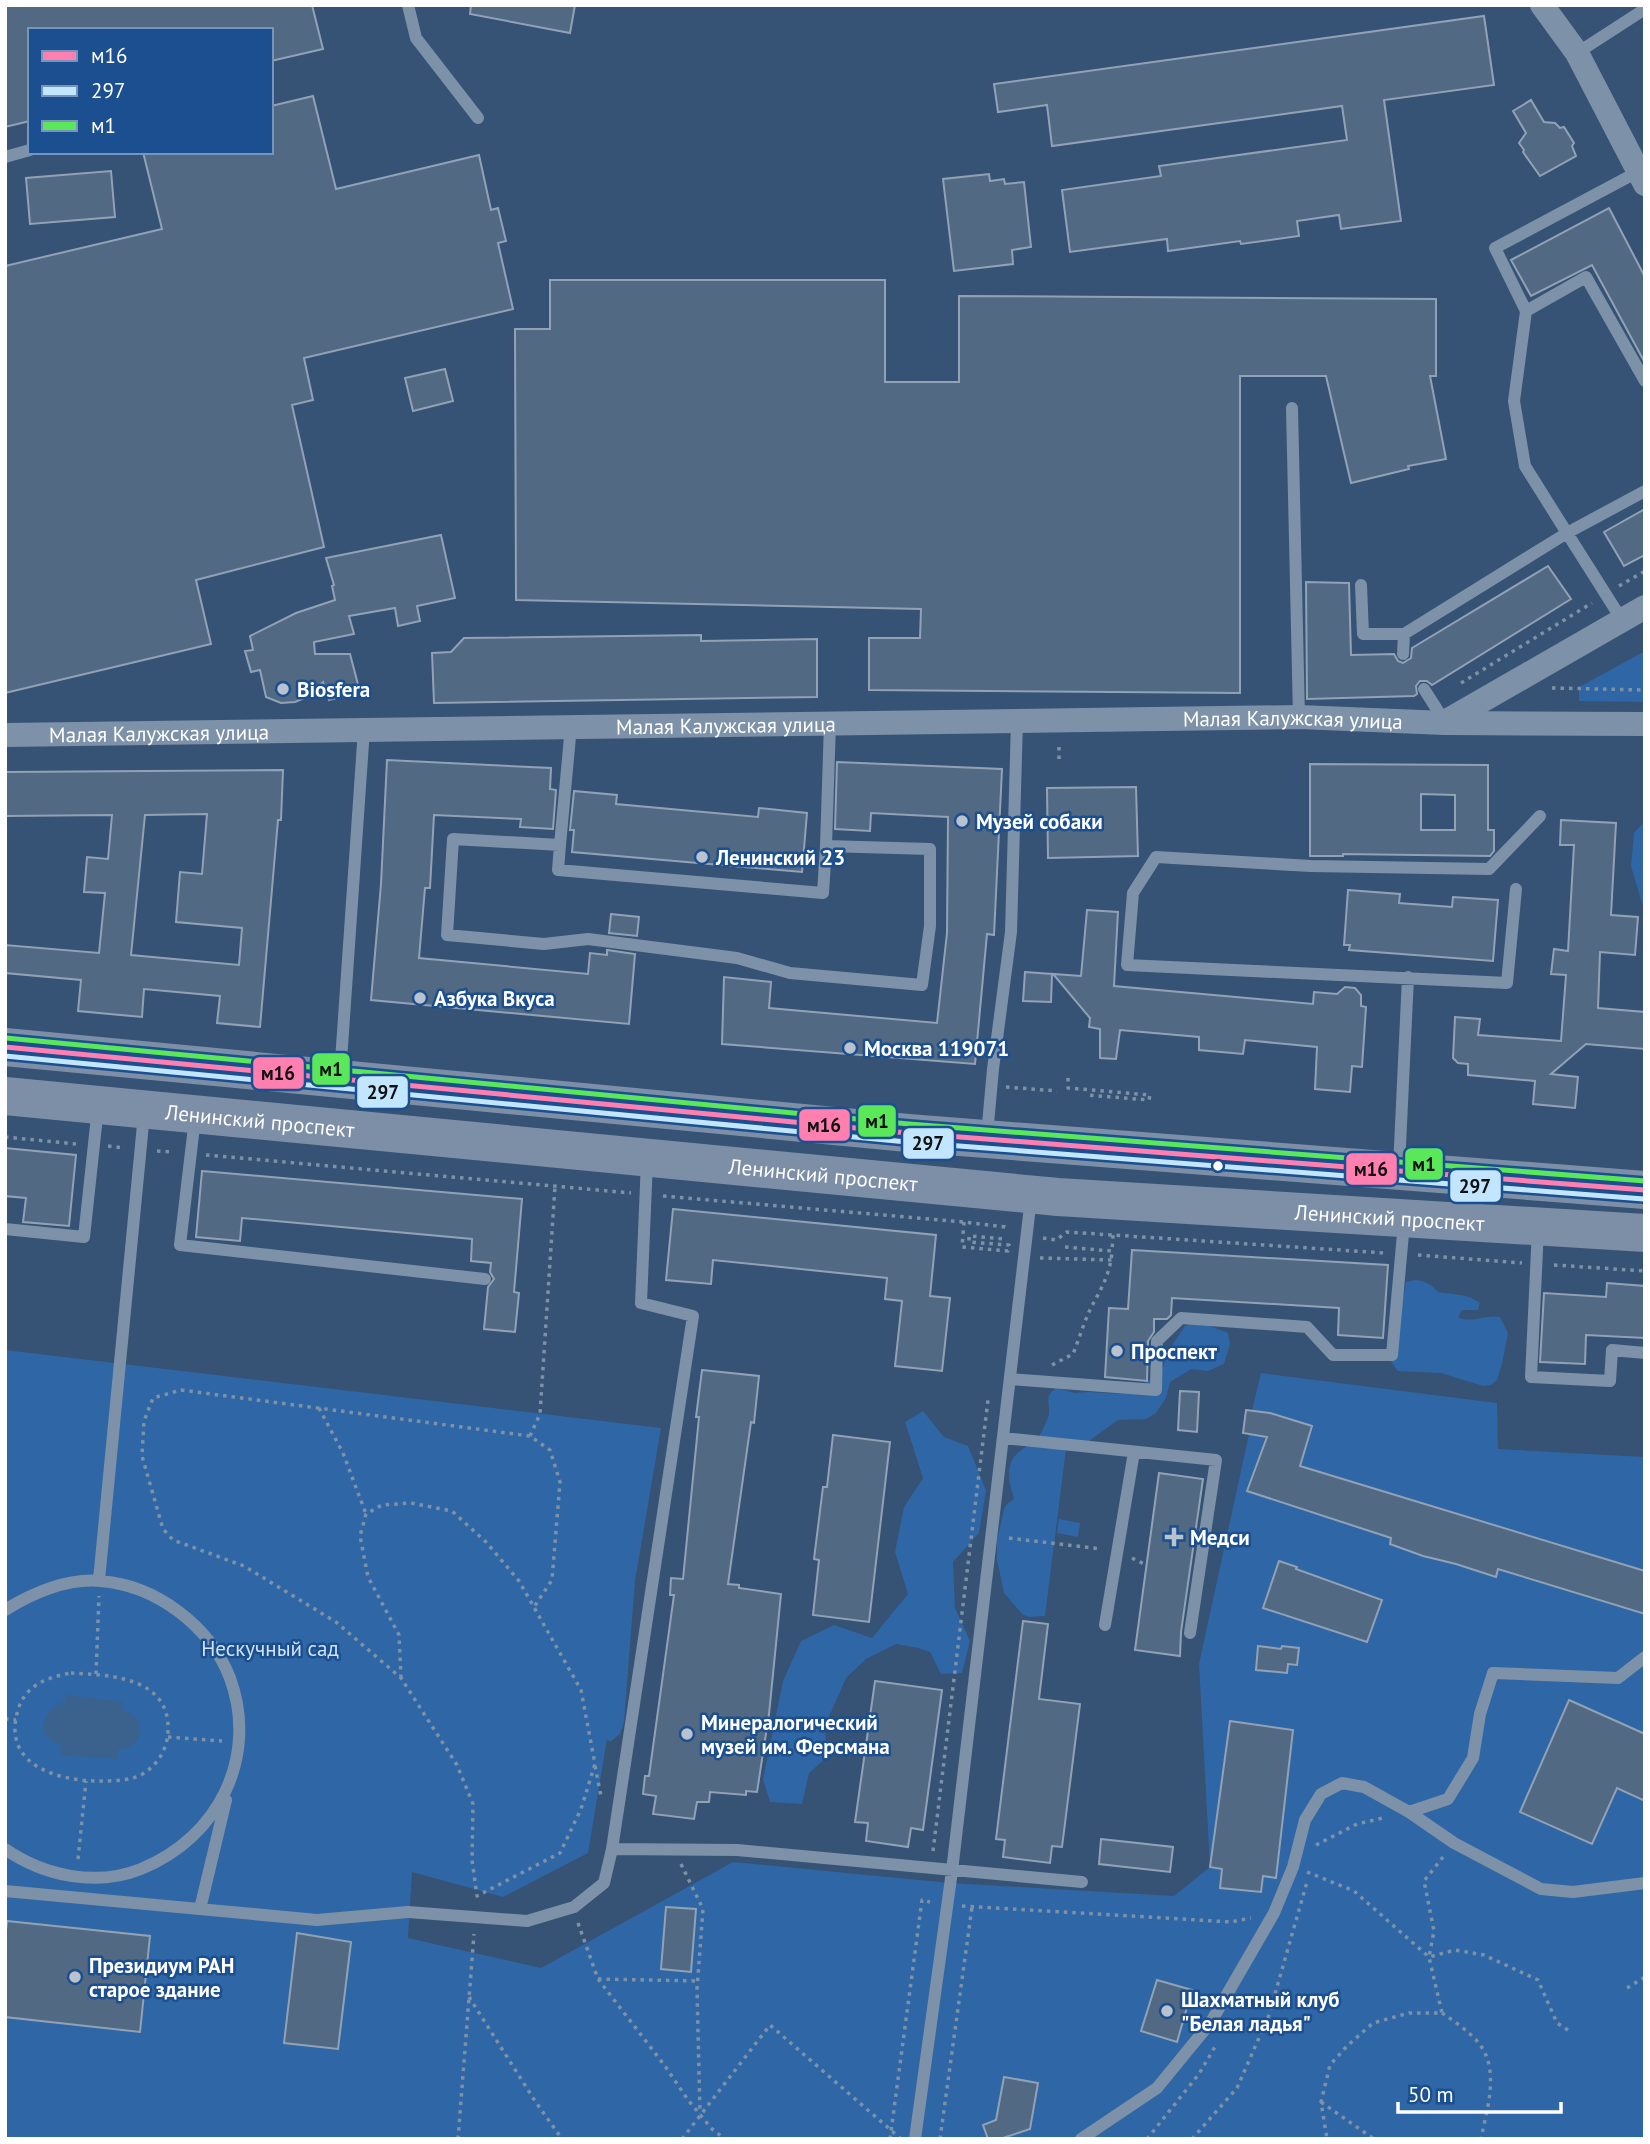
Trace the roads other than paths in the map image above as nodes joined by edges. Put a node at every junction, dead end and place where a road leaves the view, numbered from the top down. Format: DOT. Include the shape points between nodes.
graph roads {
  1 [pos="408,5"];
  2 [pos="1542,5"];
  3 [pos="1645,9"];
  4 [pos="1577,53"];
  5 [pos="478,118"];
  6 [pos="28,151"];
  7 [pos="5,157"];
  8 [pos="1640,175"];
  9 [pos="1526,311"];
  10 [pos="1645,381"];
  11 [pos="1292,408"];
  12 [pos="1645,491"];
  13 [pos="1567,533"];
  14 [pos="1361,585"];
  15 [pos="1645,607"];
  16 [pos="1622,620"];
  17 [pos="1404,634"];
  18 [pos="1404,654"];
  19 [pos="1424,689"];
  20 [pos="1438,712"];
  21 [pos="1299,717"];
  22 [pos="1017,720"];
  23 [pos="830,723"];
  24 [pos="1645,724"];
  25 [pos="571,726"];
  26 [pos="364,729"];
  27 [pos="5,735"];
  28 [pos="1539,816"];
  29 [pos="560,845"];
  30 [pos="826,846"];
  31 [pos="1517,889"];
  32 [pos="1408,977"];
  33 [pos="5,1047"];
  34 [pos="340,1079"];
  35 [pos="5,1096"];
  36 [pos="98,1105"];
  37 [pos="145,1109"];
  38 [pos="196,1114"];
  39 [pos="987,1139"];
  40 [pos="1399,1171"];
  41 [pos="646,1176"];
  42 [pos="1645,1190"];
  43 [pos="1032,1194"];
  44 [pos="1538,1225"];
  45 [pos="5,1229"];
  46 [pos="1645,1233"];
  47 [pos="1403,1236"];
  48 [pos="485,1279"];
  49 [pos="1645,1353"];
  50 [pos="1010,1379"];
  51 [pos="1003,1438"];
  52 [pos="1134,1452"];
  53 [pos="99,1580"];
  54 [pos="5,1610"];
  55 [pos="1105,1625"];
  56 [pos="1190,1633"];
  57 [pos="1645,1657"];
  58 [pos="231,1779"];
  59 [pos="1409,1812"];
  60 [pos="5,1849"];
  61 [pos="612,1849"];
  62 [pos="951,1871"];
  63 [pos="1082,1882"];
  64 [pos="1645,1883"];
  65 [pos="5,1891"];
  66 [pos="200,1909"];
  67 [pos="915,2139"];
  68 [pos="1081,2139"];
  1 -- 5 [label="lane" via="416,38"];
  2 -- 4 [label="street"];
  3 -- 4 [label="lane"];
  4 -- 8 [label="street"];
  6 -- 7 [label="lane"];
  8 -- 9 [label="lane" via="1630,176 1495,248"];
  9 -- 10 [label="lane" via="1586,277"];
  9 -- 13 [label="lane" via="1514,401 1525,466"];
  11 -- 21 [label="lane"];
  12 -- 13 [label="lane"];
  13 -- 16 [label="lane"];
  13 -- 17 [label="lane"];
  14 -- 17 [label="lane" via="1363,634"];
  15 -- 16 [label="street"];
  16 -- 20 [label="street"];
  17 -- 18 [label="lane"];
  19 -- 20 [label="lane"];
  20 -- 21 [label="street, Малая Калужская улица"];
  20 -- 24 [label="street, Малая Калужская улица"];
  21 -- 22 [label="street, Малая Калужская улица"];
  22 -- 23 [label="street, Малая Калужская улица"];
  22 -- 39 [label="lane" via="1011,932"];
  23 -- 25 [label="street, Малая Калужская улица"];
  23 -- 30 [label="lane"];
  25 -- 26 [label="street, Малая Калужская улица"];
  25 -- 29 [label="lane"];
  26 -- 27 [label="street, Малая Калужская улица"];
  26 -- 34 [label="lane"];
  28 -- 32 [label="lane" via="1489,869 1156,858 1133,893 1127,965"];
  29 -- 30 [label="lane" via="558,870 823,893"];
  29 -- 30 [label="lane" via="453,839 447,935 544,944 588,939 737,958 790,973 922,985 930,926 930,849"];
  31 -- 32 [label="lane" via="1507,983"];
  32 -- 40 [label="lane"];
  33 -- 34 [label="main road, Ленинский проспект"];
  34 -- 39 [label="main road, Ленинский проспект"];
  35 -- 36 [label="main road, Ленинский проспект"];
  36 -- 37 [label="main road, Ленинский проспект"];
  36 -- 45 [label="lane" via="84,1237"];
  37 -- 38 [label="main road, Ленинский проспект"];
  37 -- 53 [label="lane"];
  38 -- 41 [label="main road, Ленинский проспект"];
  38 -- 48 [label="lane" via="180,1245"];
  39 -- 40 [label="main road, Ленинский проспект"];
  40 -- 42 [label="main road, Ленинский проспект"];
  41 -- 43 [label="main road, Ленинский проспект"];
  41 -- 61 [label="lane" via="641,1303 694,1316"];
  43 -- 47 [label="main road, Ленинский проспект"];
  43 -- 50 [label="lane"];
  44 -- 46 [label="main road, Ленинский проспект"];
  44 -- 47 [label="main road, Ленинский проспект"];
  44 -- 49 [label="lane" via="1531,1377 1609,1381 1612,1350"];
  47 -- 50 [label="lane" via="1392,1355 1333,1355 1307,1327 1181,1318 1157,1340 1156,1390"];
  50 -- 51 [label="lane"];
  51 -- 52 [label="lane"];
  51 -- 62 [label="lane"];
  52 -- 55 [label="lane"];
  52 -- 56 [label="lane" via="1216,1460"];
  53 -- 54 [label="lane" via="30,1595"];
  53 -- 58 [label="lane" via="137,1589 167,1603 193,1623 214,1648 238,1709 239,1742"];
  57 -- 59 [label="lane" via="1618,1678 1493,1672 1473,1758 1448,1799"];
  58 -- 60 [label="lane" via="203,1827 175,1852 133,1872 77,1877 47,1871"];
  58 -- 66 [label="lane"];
  59 -- 64 [label="lane" via="1454,1843 1541,1889 1573,1892"];
  59 -- 68 [label="lane" via="1364,1787 1342,1783 1321,1794 1305,1820 1274,1913 1211,2022 1157,2088"];
  61 -- 62 [label="lane" via="737,1850"];
  61 -- 66 [label="lane, bridge" via="604,1883 573,1907 527,1921 408,1912 317,1920"];
  62 -- 63 [label="lane"];
  62 -- 67 [label="lane"];
  65 -- 66 [label="lane"];
}
